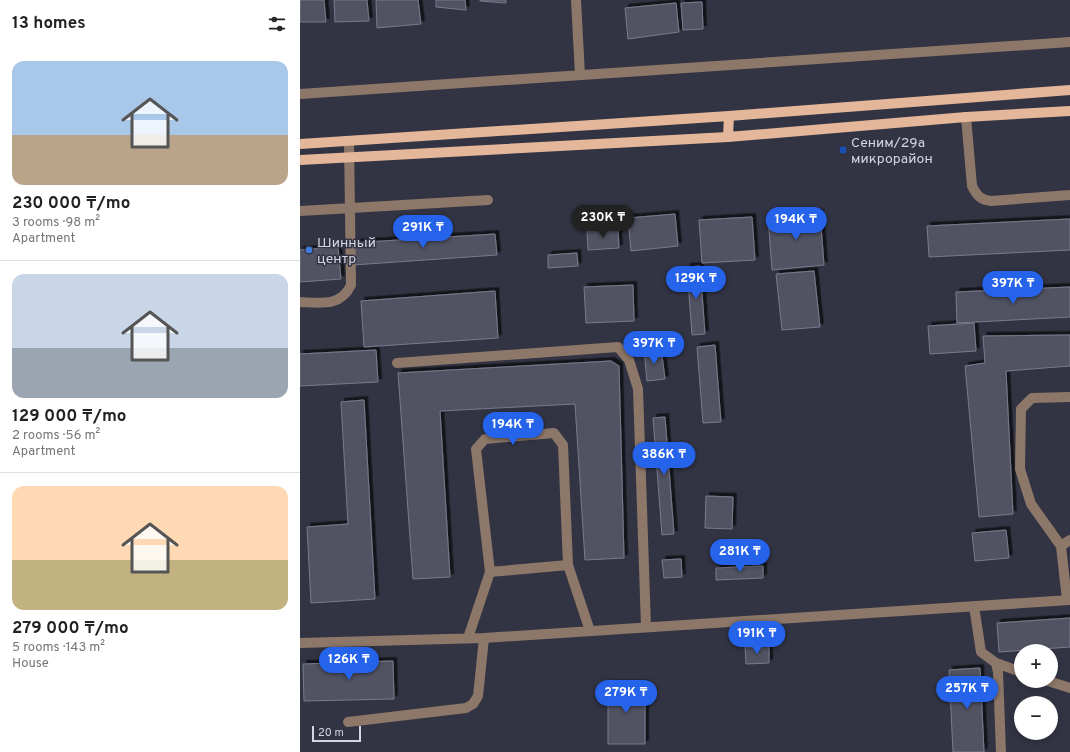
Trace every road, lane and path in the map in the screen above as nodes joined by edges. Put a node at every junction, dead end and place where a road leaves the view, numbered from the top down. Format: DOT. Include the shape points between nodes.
graph roads {
  1 [pos="576,0"];
  2 [pos="1070,42"];
  3 [pos="580,75"];
  4 [pos="1070,90"];
  5 [pos="300,94"];
  6 [pos="1070,111"];
  7 [pos="729,116"];
  8 [pos="966,117"];
  9 [pos="728,137"];
  10 [pos="349,141"];
  11 [pos="300,144"];
  12 [pos="350,157"];
  13 [pos="300,160"];
  14 [pos="1070,195"];
  15 [pos="488,200"];
  16 [pos="350,208"];
  17 [pos="300,211"];
  18 [pos="300,302"];
  19 [pos="397,364"];
  20 [pos="1070,397"];
  21 [pos="1070,540"];
  22 [pos="1061,546"];
  23 [pos="568,565"];
  24 [pos="490,572"];
  25 [pos="1069,600"];
  26 [pos="974,606"];
  27 [pos="646,627"];
  28 [pos="590,631"];
  29 [pos="468,638"];
  30 [pos="484,638"];
  31 [pos="300,643"];
  32 [pos="996,663"];
  33 [pos="1014,669"];
  34 [pos="1058,684"];
  35 [pos="1070,688"];
  36 [pos="348,722"];
  37 [pos="1000,752"];
  1 -- 3 [label="street"];
  2 -- 3 [label="street"];
  3 -- 5 [label="street"];
  4 -- 7 [label="main road"];
  6 -- 8 [label="main road"];
  7 -- 9 [label="main road"];
  7 -- 10 [label="main road"];
  8 -- 9 [label="main road"];
  8 -- 14 [label="street" via="972,186 983,200"];
  9 -- 12 [label="main road"];
  10 -- 11 [label="main road"];
  10 -- 12 [label="street"];
  12 -- 13 [label="main road"];
  12 -- 16 [label="street"];
  15 -- 16 [label="street"];
  16 -- 17 [label="street"];
  16 -- 18 [label="street" via="351,285 346,295 323,303"];
  19 -- 27 [label="street" via="618,347 629,360 638,389"];
  20 -- 22 [label="street" via="1032,398 1021,409 1020,469 1031,504"];
  21 -- 22 [label="street"];
  22 -- 25 [label="street"];
  23 -- 24 [label="street"];
  23 -- 24 [label="street" via="563,444 554,433 485,439 476,449"];
  23 -- 28 [label="street"];
  24 -- 29 [label="street"];
  25 -- 26 [label="street"];
  26 -- 27 [label="street"];
  26 -- 32 [label="street" via="981,652"];
  27 -- 28 [label="street"];
  28 -- 30 [label="street"];
  29 -- 30 [label="street"];
  29 -- 31 [label="street"];
  30 -- 36 [label="street" via="478,696 473,704 466,708"];
  32 -- 33 [label="street"];
  32 -- 37 [label="street"];
  34 -- 35 [label="street"];
}
